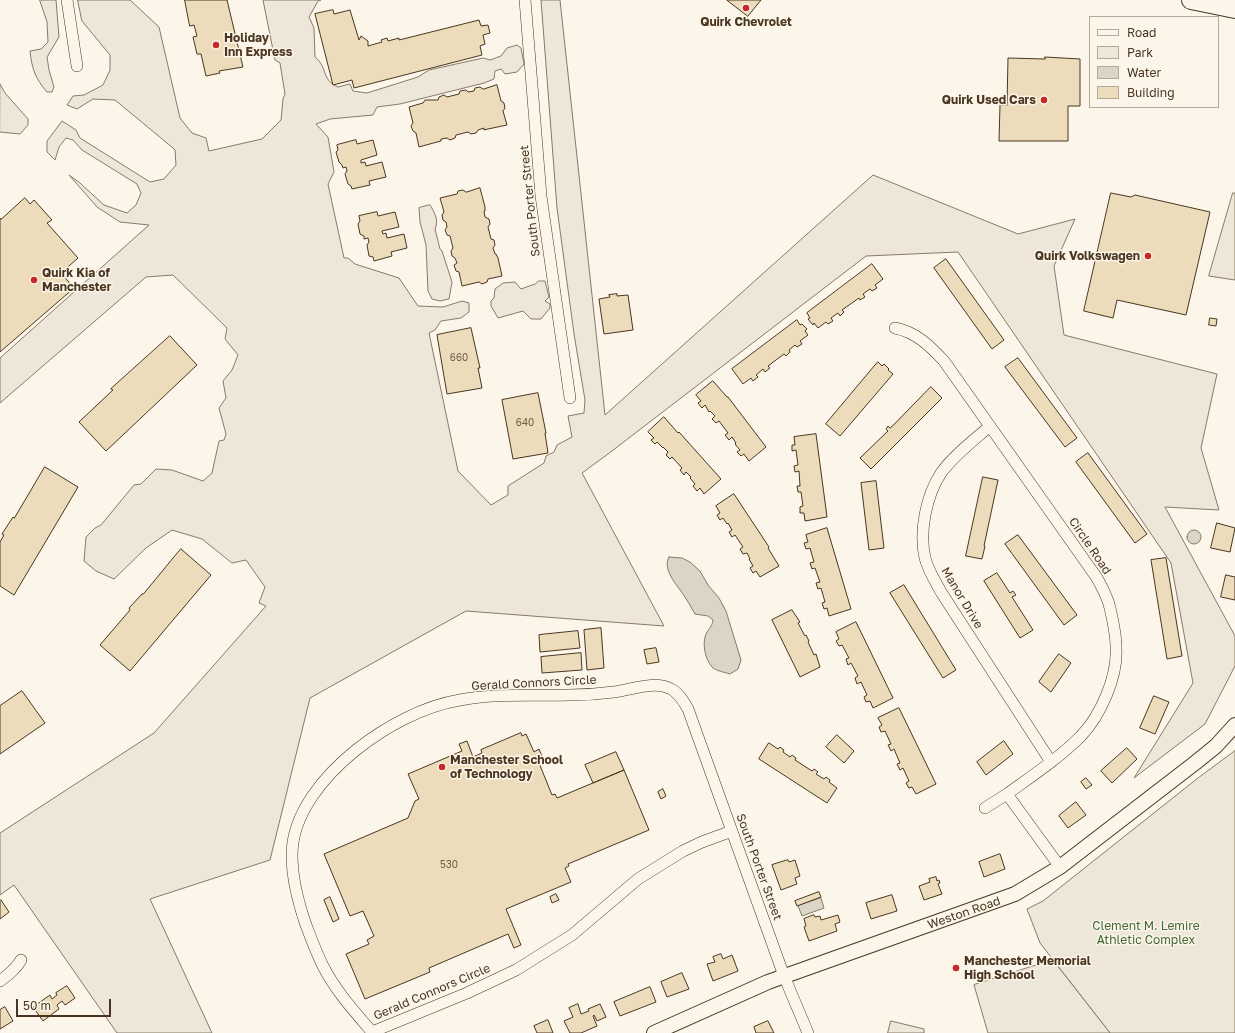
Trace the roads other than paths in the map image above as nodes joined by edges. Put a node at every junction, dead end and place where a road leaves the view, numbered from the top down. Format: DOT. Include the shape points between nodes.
graph roads {
  1 [pos="67,0"];
  2 [pos="526,0"];
  3 [pos="1191,0"];
  4 [pos="1235,9"];
  5 [pos="77,66"];
  6 [pos="895,328"];
  7 [pos="570,398"];
  8 [pos="990,426"];
  9 [pos="688,709"];
  10 [pos="1235,725"];
  11 [pos="1051,762"];
  12 [pos="1007,794"];
  13 [pos="985,808"];
  14 [pos="732,831"];
  15 [pos="1060,867"];
  16 [pos="21,960"];
  17 [pos="784,976"];
  18 [pos="0,981"];
  19 [pos="654,1033"];
  20 [pos="808,1033"];
  1 -- 5 [label="street"];
  2 -- 7 [label="street, South Porter Street" via="541,196"];
  3 -- 4 [label="main road"];
  6 -- 8 [label="street, Circle Road" via="908,332 926,343 944,362"];
  8 -- 11 [label="street, Circle Road" via="1097,578 1111,613 1116,648 1115,666 1105,697 1082,735"];
  8 -- 11 [label="street, Manor Drive" via="951,461 933,489 923,529 925,559 941,592"];
  9 -- 14 [label="street, South Porter Street"];
  9 -- 14 [label="street, Gerald Connors Circle" via="682,698 671,689 657,685 614,692 526,694 459,700 438,705 412,716 365,743 344,759 316,790 306,805 294,839 292,854 296,894 314,945 323,967 334,984 372,1032 516,970 572,935 638,879 702,842"];
  10 -- 15 [label="street, Weston Road" via="1195,764"];
  11 -- 12 [label="street, Circle Road"];
  12 -- 13 [label="street, Circle Road"];
  12 -- 15 [label="street"];
  14 -- 17 [label="street, South Porter Street"];
  15 -- 17 [label="street, Weston Road" via="1000,901"];
  16 -- 18 [label="street" via="8,976"];
  17 -- 19 [label="street, Weston Road"];
  17 -- 20 [label="street, South Porter Street"];
}
